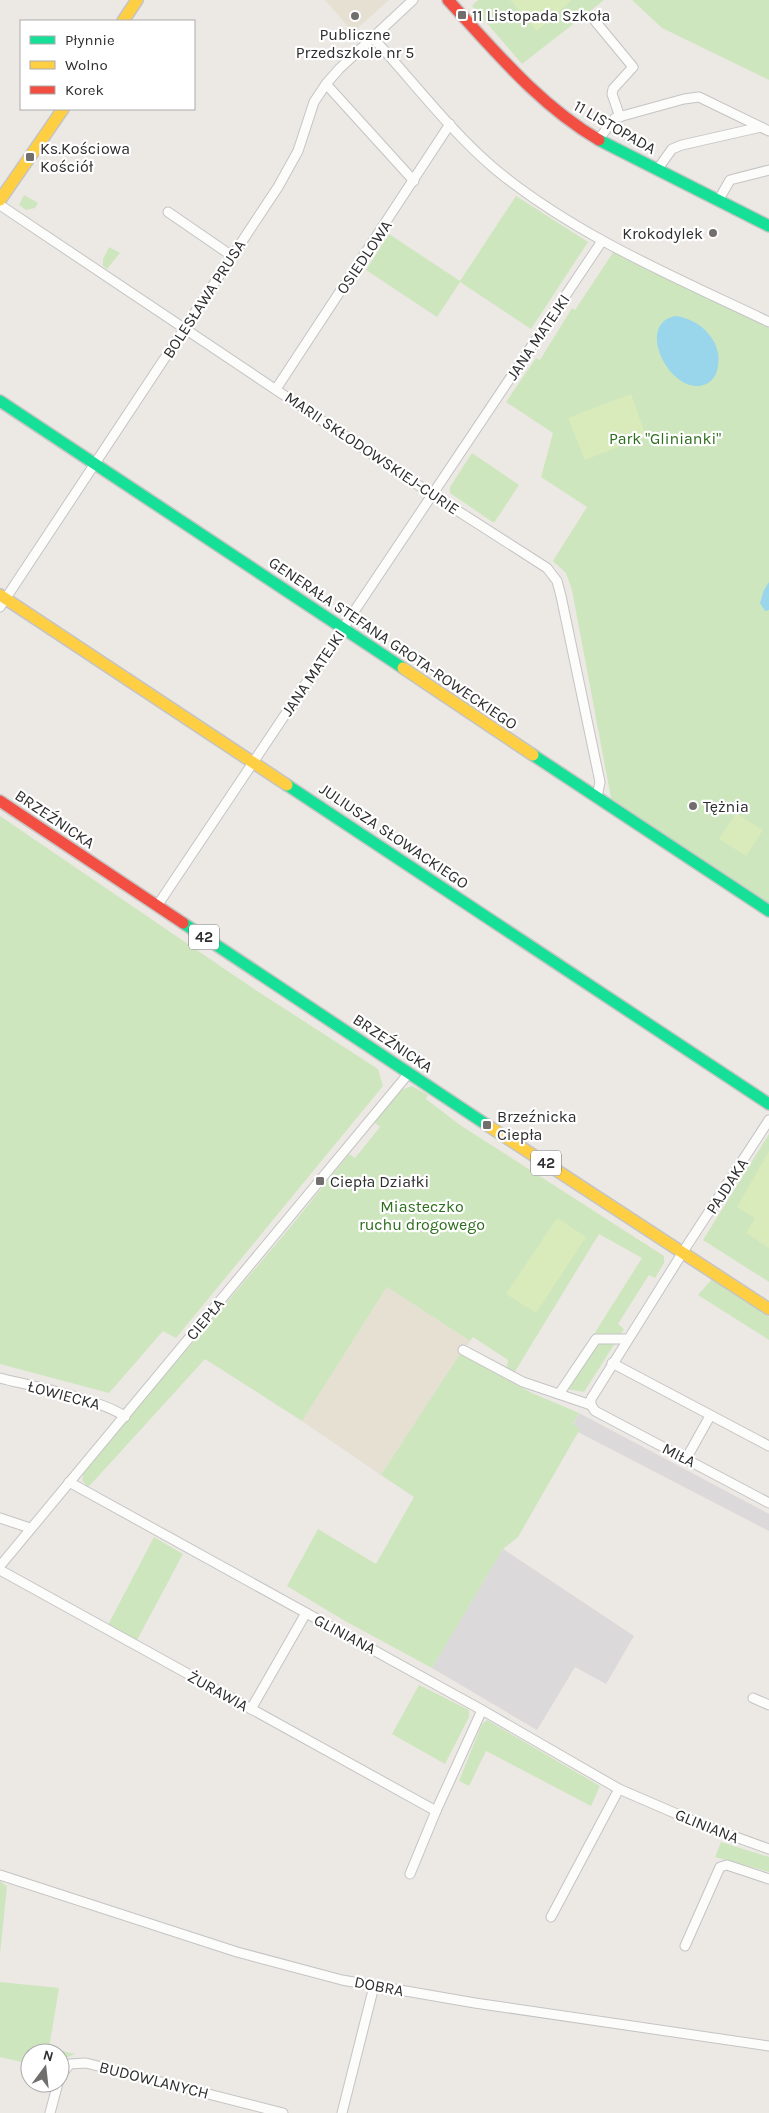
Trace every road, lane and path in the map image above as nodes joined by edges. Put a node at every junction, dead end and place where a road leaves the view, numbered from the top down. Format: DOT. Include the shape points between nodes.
graph roads {
  1 [pos="137,0"];
  2 [pos="414,0"];
  3 [pos="448,0"];
  4 [pos="124,20"];
  5 [pos="595,21"];
  6 [pos="373,38"];
  7 [pos="326,84"];
  8 [pos="62,110"];
  9 [pos="620,117"];
  10 [pos="450,124"];
  11 [pos="765,129"];
  12 [pos="598,140"];
  13 [pos="657,170"];
  14 [pos="769,170"];
  15 [pos="414,181"];
  16 [pos="0,200"];
  17 [pos="718,201"];
  18 [pos="0,205"];
  19 [pos="168,212"];
  20 [pos="769,226"];
  21 [pos="602,241"];
  22 [pos="232,256"];
  23 [pos="769,322"];
  24 [pos="185,328"];
  25 [pos="276,389"];
  26 [pos="0,401"];
  27 [pos="95,464"];
  28 [pos="433,495"];
  29 [pos="2,600"];
  30 [pos="343,628"];
  31 [pos="254,762"];
  32 [pos="597,797"];
  33 [pos="0,801"];
  34 [pos="158,906"];
  35 [pos="769,911"];
  36 [pos="409,1073"];
  37 [pos="769,1104"];
  38 [pos="769,1120"];
  39 [pos="684,1252"];
  40 [pos="769,1309"];
  41 [pos="628,1339"];
  42 [pos="463,1350"];
  43 [pos="612,1363"];
  44 [pos="0,1378"];
  45 [pos="559,1394"];
  46 [pos="591,1405"];
  47 [pos="710,1416"];
  48 [pos="125,1417"];
  49 [pos="769,1446"];
  50 [pos="686,1459"];
  51 [pos="69,1482"];
  52 [pos="769,1503"];
  53 [pos="0,1518"];
  54 [pos="30,1528"];
  55 [pos="0,1568"];
  56 [pos="306,1613"];
  57 [pos="753,1698"];
  58 [pos="769,1705"];
  59 [pos="251,1709"];
  60 [pos="482,1710"];
  61 [pos="619,1789"];
  62 [pos="436,1811"];
  63 [pos="769,1849"];
  64 [pos="410,1874"];
  65 [pos="0,1875"];
  66 [pos="769,1878"];
  67 [pos="551,1917"];
  68 [pos="685,1946"];
  69 [pos="374,1986"];
  70 [pos="769,2046"];
  71 [pos="70,2064"];
  72 [pos="55,2093"];
  73 [pos="50,2113"];
  74 [pos="282,2113"];
  75 [pos="342,2113"];
  1 -- 4 [label="street"];
  2 -- 6 [label="street, BOLESŁAWA PRUSA"];
  3 -- 12 [label="street, 11 LISTOPADA" via="526,86"];
  5 -- 9 [label="street" via="633,67 613,89"];
  6 -- 7 [label="street, BOLESŁAWA PRUSA"];
  6 -- 10 [label="street"];
  7 -- 15 [label="street"];
  7 -- 22 [label="street, BOLESŁAWA PRUSA" via="314,102 289,168"];
  8 -- 16 [label="street"];
  9 -- 11 [label="street" via="700,97"];
  9 -- 12 [label="street" via="615,118"];
  10 -- 15 [label="street, OSIEDLOWA"];
  10 -- 21 [label="street" via="501,173 537,201"];
  11 -- 13 [label="street" via="677,147"];
  12 -- 13 [label="street, 11 LISTOPADA"];
  13 -- 17 [label="street, 11 LISTOPADA"];
  14 -- 17 [label="street" via="730,180"];
  15 -- 25 [label="street, OSIEDLOWA"];
  17 -- 20 [label="street, 11 LISTOPADA"];
  18 -- 24 [label="street, MARII SKŁODOWSKIEJ-CURIE"];
  19 -- 22 [label="street"];
  21 -- 23 [label="street"];
  21 -- 28 [label="street, JANA MATEJKI"];
  22 -- 24 [label="street, BOLESŁAWA PRUSA"];
  24 -- 25 [label="street, MARII SKŁODOWSKIEJ-CURIE"];
  24 -- 27 [label="street, BOLESŁAWA PRUSA"];
  25 -- 28 [label="street, MARII SKŁODOWSKIEJ-CURIE"];
  26 -- 27 [label="street, GENERAŁA STEFANA GROTA-ROWECKIEGO"];
  27 -- 29 [label="street, BOLESŁAWA PRUSA"];
  27 -- 30 [label="street, GENERAŁA STEFANA GROTA-ROWECKIEGO"];
  28 -- 30 [label="street, JANA MATEJKI"];
  28 -- 32 [label="street, MARII SKŁODOWSKIEJ-CURIE" via="547,568 554,576 600,782"];
  29 -- 31 [label="street, JULIUSZA SŁOWACKIEGO"];
  30 -- 31 [label="street, JANA MATEJKI"];
  30 -- 32 [label="street, GENERAŁA STEFANA GROTA-ROWECKIEGO"];
  31 -- 34 [label="street, JANA MATEJKI"];
  31 -- 37 [label="street, JULIUSZA SŁOWACKIEGO"];
  32 -- 35 [label="street, GENERAŁA STEFANA GROTA-ROWECKIEGO"];
  33 -- 34 [label="street, BRZEŹNICKA / 42"];
  34 -- 36 [label="street, BRZEŹNICKA / 42"];
  36 -- 39 [label="street, BRZEŹNICKA / 42"];
  36 -- 48 [label="street, CIEPŁA"];
  38 -- 39 [label="street, PAJDAKA"];
  39 -- 40 [label="street, BRZEŹNICKA / 42"];
  39 -- 41 [label="street"];
  41 -- 43 [label="street"];
  41 -- 45 [label="street" via="596,1339"];
  42 -- 45 [label="street, MIŁA" via="522,1382"];
  43 -- 46 [label="street" via="592,1395"];
  43 -- 47 [label="street"];
  44 -- 48 [label="street, ŁOWIECKA" via="101,1405"];
  45 -- 46 [label="street, MIŁA"];
  46 -- 50 [label="street, MIŁA" via="595,1411"];
  47 -- 49 [label="street"];
  47 -- 50 [label="street"];
  48 -- 51 [label="street, CIEPŁA"];
  50 -- 52 [label="street, MIŁA"];
  51 -- 54 [label="street, CIEPŁA"];
  51 -- 56 [label="street, GLINIANA"];
  53 -- 54 [label="street"];
  54 -- 55 [label="street, CIEPŁA"];
  55 -- 59 [label="street, ŻURAWIA"];
  56 -- 59 [label="street"];
  56 -- 60 [label="street, GLINIANA"];
  57 -- 58 [label="street"];
  59 -- 62 [label="street, ŻURAWIA"];
  60 -- 61 [label="street, GLINIANA"];
  60 -- 62 [label="street"];
  61 -- 63 [label="street, GLINIANA"];
  61 -- 67 [label="street"];
  62 -- 64 [label="street"];
  65 -- 69 [label="street, DOBRA" via="237,1952"];
  66 -- 68 [label="street" via="728,1865 720,1867"];
  69 -- 70 [label="street, DOBRA"];
  69 -- 75 [label="street"];
  71 -- 74 [label="street, BUDOWLANYCH" via="86,2063"];
  72 -- 73 [label="street"];
}
